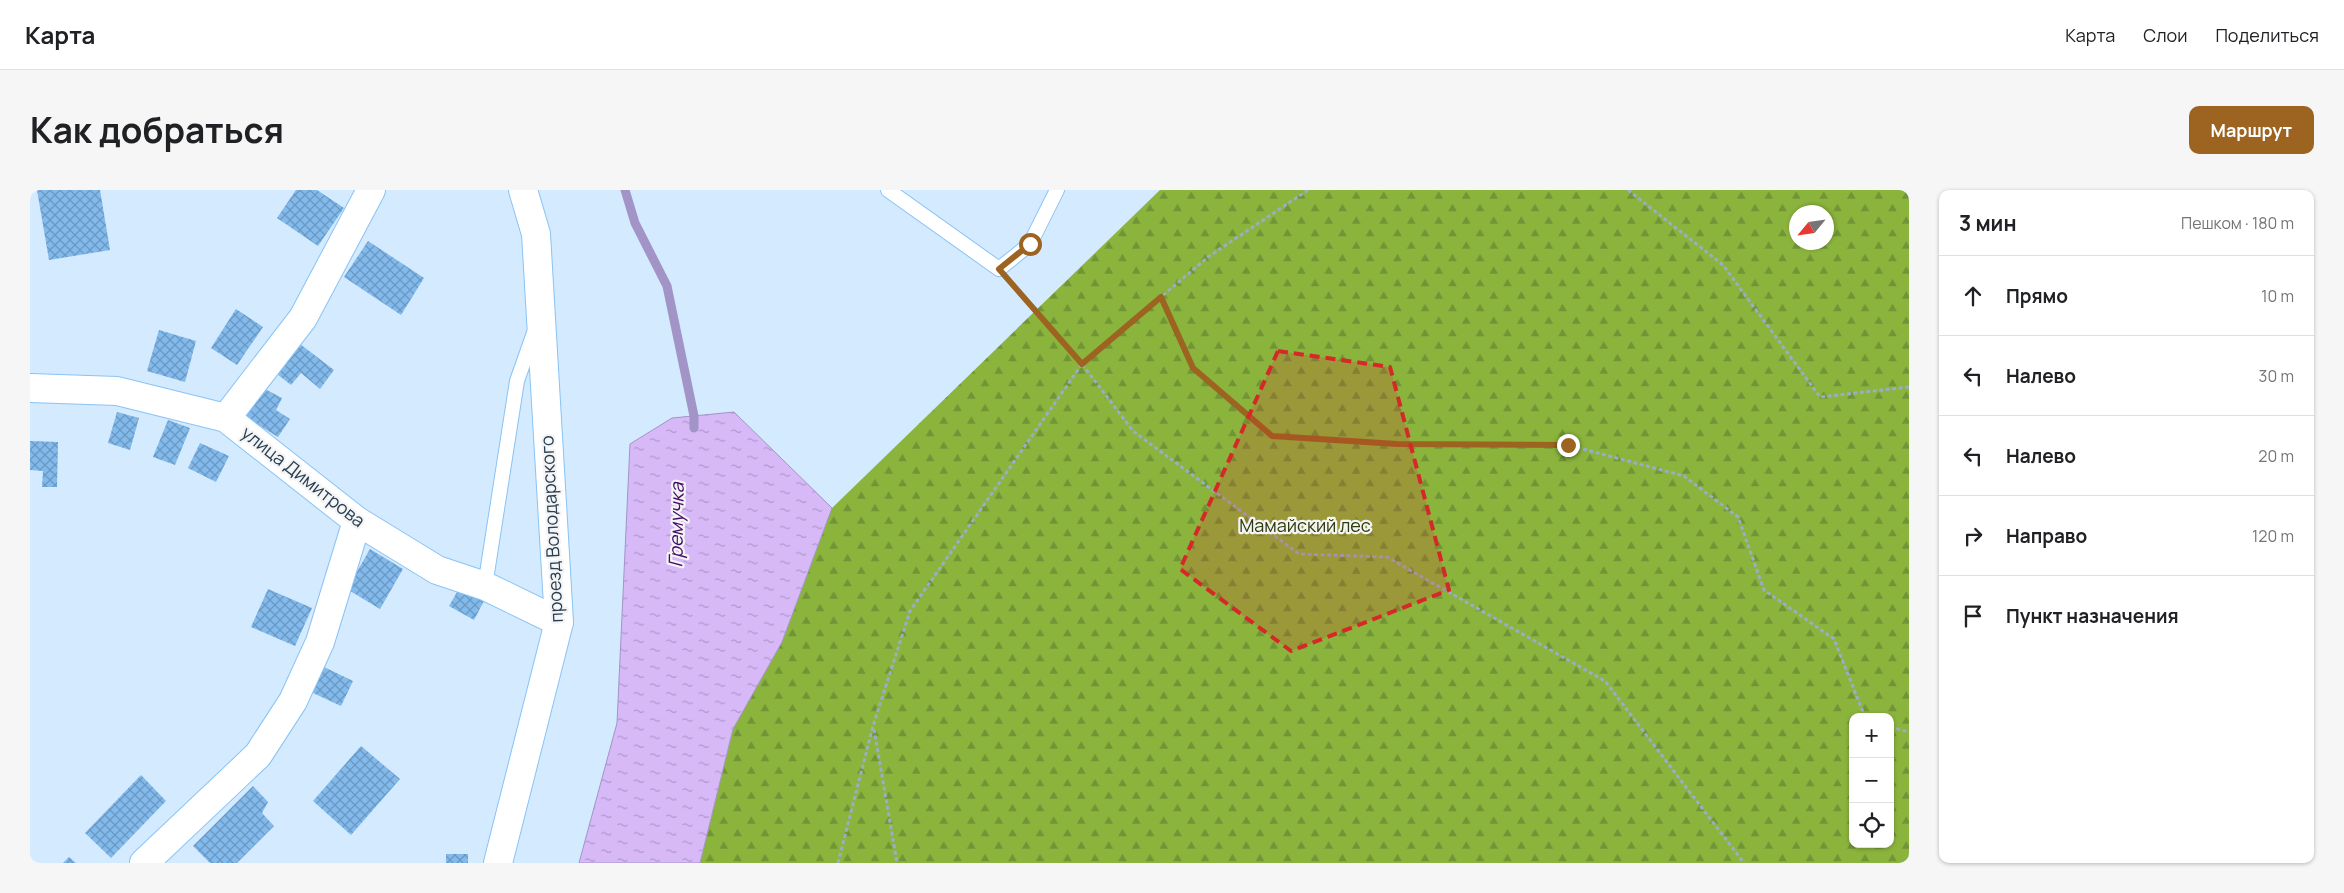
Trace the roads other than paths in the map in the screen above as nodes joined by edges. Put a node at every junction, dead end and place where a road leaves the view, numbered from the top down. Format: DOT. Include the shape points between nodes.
graph roads {
  1 [pos="371,190"];
  2 [pos="524,190"];
  3 [pos="888,190"];
  4 [pos="1057,190"];
  5 [pos="540,316"];
  6 [pos="30,388"];
  7 [pos="226,418"];
  8 [pos="357,521"];
  9 [pos="485,586"];
  10 [pos="559,622"];
  11 [pos="144,863"];
  12 [pos="498,863"];
  1 -- 7 [label="street" via="303,318"];
  2 -- 5 [label="street, проезд Володарского" via="536,234"];
  3 -- 4 [label="lane" via="999,269 1030,244"];
  5 -- 9 [label="lane" via="517,381"];
  5 -- 10 [label="street, проезд Володарского"];
  6 -- 7 [label="street, улица Димитрова" via="117,391"];
  7 -- 8 [label="street, улица Димитрова"];
  8 -- 9 [label="street, улица Димитрова" via="437,570"];
  8 -- 11 [label="street" via="320,642 293,701 258,755"];
  9 -- 10 [label="street, улица Димитрова"];
  10 -- 12 [label="street, проезд Володарского"];
}
